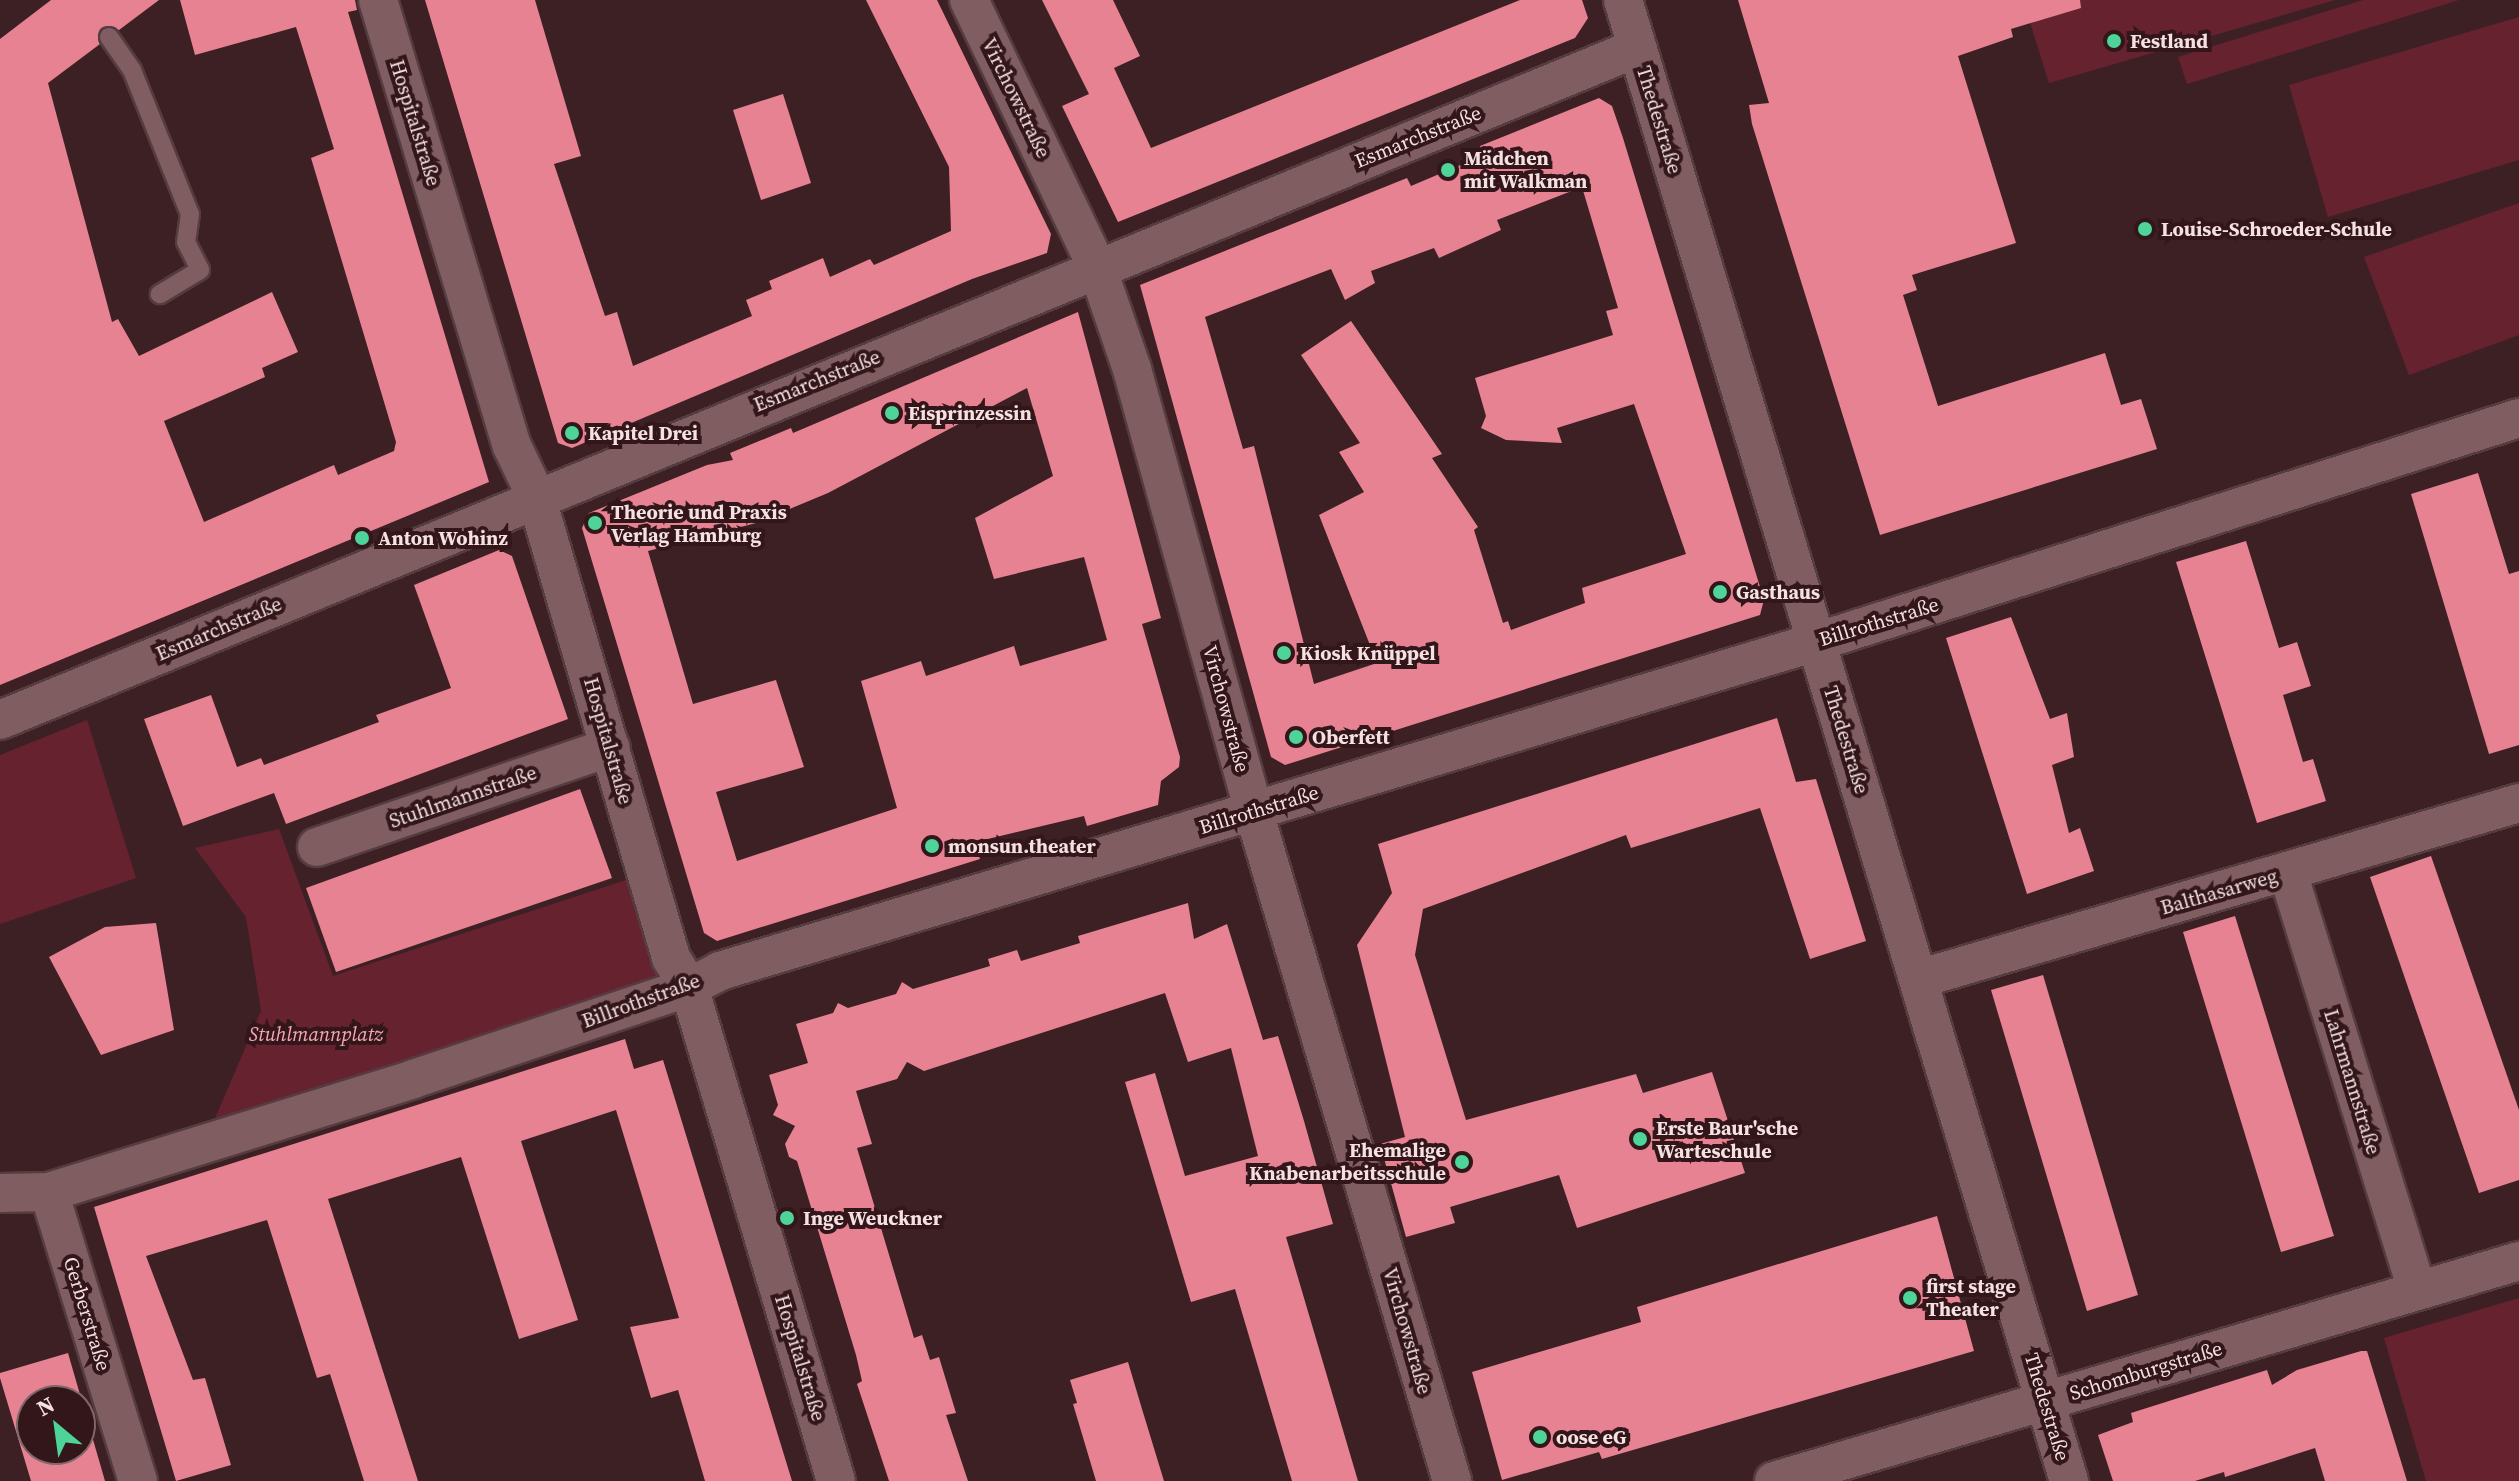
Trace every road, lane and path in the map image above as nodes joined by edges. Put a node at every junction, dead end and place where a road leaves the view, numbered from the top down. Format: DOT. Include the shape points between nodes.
graph roads {
  1 [pos="378,0"];
  2 [pos="969,0"];
  3 [pos="1623,0"];
  4 [pos="109,37"];
  5 [pos="1637,48"];
  6 [pos="1097,267"];
  7 [pos="160,294"];
  8 [pos="2519,418"];
  9 [pos="536,496"];
  10 [pos="1816,642"];
  11 [pos="0,720"];
  12 [pos="610,747"];
  13 [pos="2519,803"];
  14 [pos="1254,812"];
  15 [pos="317,847"];
  16 [pos="2288,873"];
  17 [pos="1918,979"];
  18 [pos="689,987"];
  19 [pos="49,1192"];
  20 [pos="0,1193"];
  21 [pos="2519,1261"];
  22 [pos="2417,1291"];
  23 [pos="2045,1401"];
  24 [pos="138,1481"];
  25 [pos="836,1481"];
  26 [pos="1452,1481"];
  27 [pos="1774,1481"];
  28 [pos="2069,1481"];
  1 -- 9 [label="street, Hospitalstraße" via="512,446"];
  2 -- 6 [label="street, Virchowstraße"];
  3 -- 5 [label="street, Thedestraße"];
  4 -- 7 [label="lane" via="132,70 190,214 186,242 200,270"];
  5 -- 6 [label="street, Esmarchstraße"];
  5 -- 10 [label="street, Thedestraße"];
  6 -- 9 [label="street, Esmarchstraße"];
  6 -- 14 [label="street, Virchowstraße" via="1132,369"];
  8 -- 10 [label="street, Billrothstraße"];
  9 -- 11 [label="street, Esmarchstraße"];
  9 -- 12 [label="street, Hospitalstraße"];
  10 -- 14 [label="street, Billrothstraße"];
  10 -- 17 [label="street, Thedestraße"];
  12 -- 15 [label="street, Stuhlmannstraße"];
  12 -- 18 [label="street, Hospitalstraße" via="671,958"];
  13 -- 16 [label="street, Balthasarweg"];
  14 -- 18 [label="street, Billrothstraße" via="720,971"];
  14 -- 26 [label="street, Virchowstraße"];
  16 -- 17 [label="street, Balthasarweg"];
  16 -- 22 [label="street, Lahrmannstraße"];
  17 -- 23 [label="street, Thedestraße"];
  18 -- 19 [label="street, Billrothstraße"];
  18 -- 25 [label="street, Hospitalstraße"];
  19 -- 20 [label="street, Billrothstraße"];
  19 -- 24 [label="street, Gerberstraße"];
  21 -- 22 [label="street, Schomburgstraße"];
  22 -- 23 [label="street, Schomburgstraße"];
  23 -- 27 [label="street, Schomburgstraße"];
  23 -- 28 [label="street, Thedestraße"];
}
